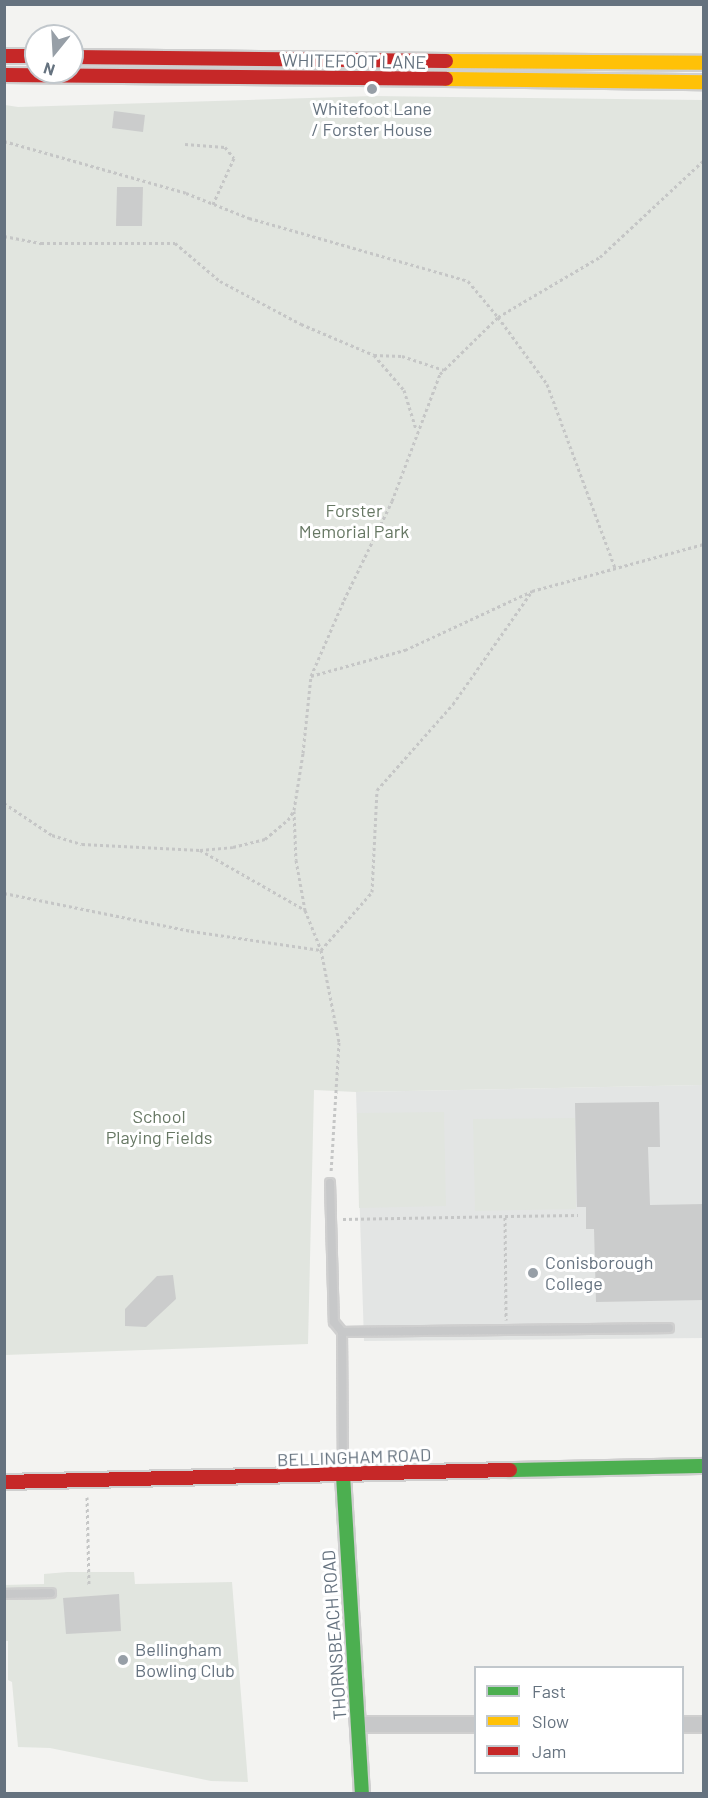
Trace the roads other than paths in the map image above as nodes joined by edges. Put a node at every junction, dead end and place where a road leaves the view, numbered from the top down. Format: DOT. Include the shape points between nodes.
graph roads {
  1 [pos="4,56"];
  2 [pos="24,56"];
  3 [pos="84,57"];
  4 [pos="558,62"];
  5 [pos="704,63"];
  6 [pos="4,75"];
  7 [pos="558,81"];
  8 [pos="704,82"];
  9 [pos="330,1183"];
  10 [pos="669,1328"];
  11 [pos="342,1332"];
  12 [pos="704,1466"];
  13 [pos="343,1475"];
  14 [pos="4,1482"];
  15 [pos="51,1593"];
  16 [pos="4,1594"];
  17 [pos="358,1724"];
  18 [pos="474,1724"];
  19 [pos="684,1724"];
  20 [pos="704,1724"];
  21 [pos="362,1794"];
  1 -- 2 [label="street"];
  3 -- 4 [label="street, WHITEFOOT LANE"];
  4 -- 5 [label="street, WHITEFOOT LANE"];
  4 -- 7 [label="lane"];
  6 -- 7 [label="street, WHITEFOOT LANE"];
  7 -- 8 [label="street, WHITEFOOT LANE"];
  9 -- 11 [label="lane" via="334,1322"];
  10 -- 11 [label="lane"];
  11 -- 13 [label="lane"];
  12 -- 13 [label="street, BELLINGHAM ROAD"];
  13 -- 14 [label="street, BELLINGHAM ROAD"];
  13 -- 17 [label="street, THORNSBEACH ROAD"];
  15 -- 16 [label="lane"];
  17 -- 18 [label="street"];
  17 -- 21 [label="street, THORNSBEACH ROAD"];
  19 -- 20 [label="street"];
}
